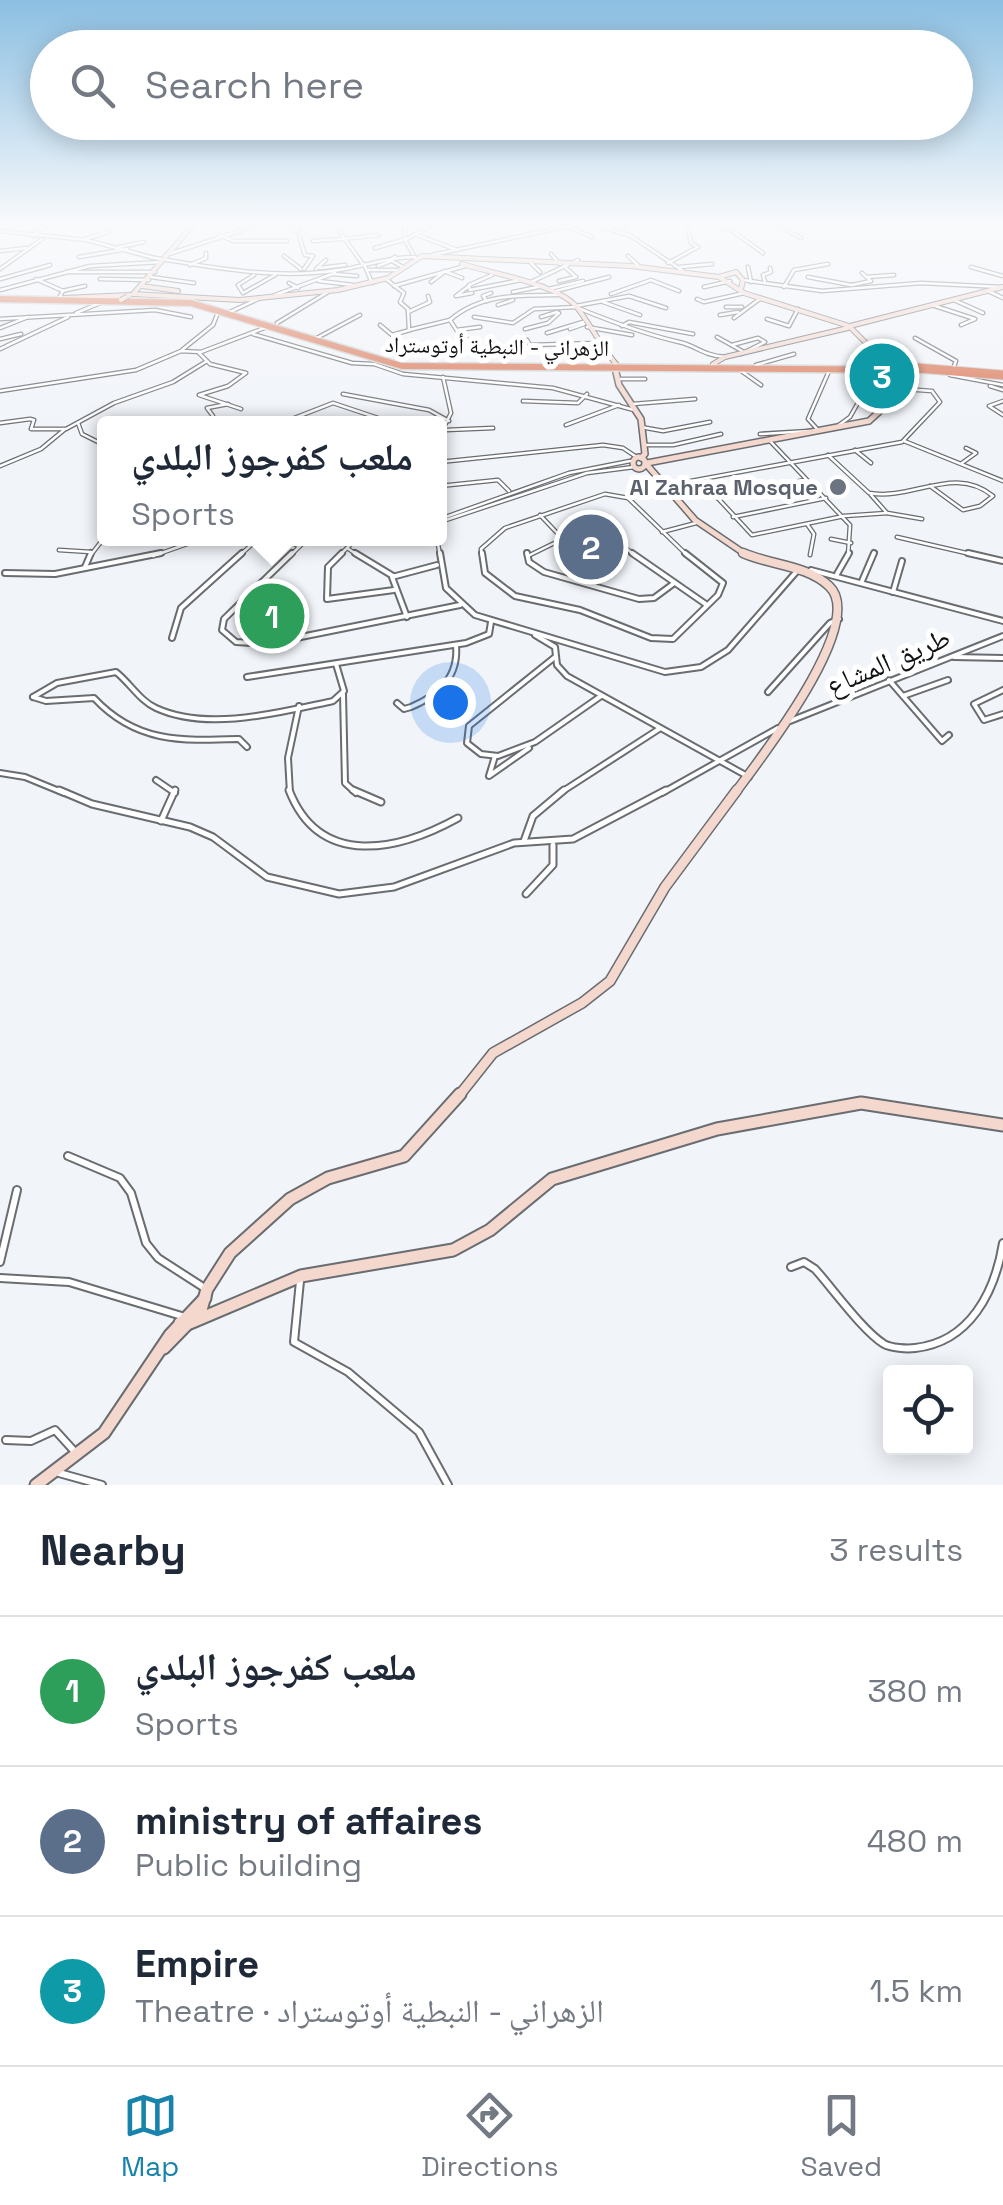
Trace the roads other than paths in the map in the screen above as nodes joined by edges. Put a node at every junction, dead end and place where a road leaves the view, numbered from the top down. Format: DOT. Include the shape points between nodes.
graph roads {
  1 [pos="59,293"];
  2 [pos="66,293"];
  3 [pos="131,293"];
  4 [pos="133,293"];
  5 [pos="143,293"];
  6 [pos="187,293"];
  7 [pos="282,293"];
  8 [pos="306,293"];
  9 [pos="324,293"];
  10 [pos="403,293"];
  11 [pos="559,293"];
  12 [pos="734,293"];
  13 [pos="748,293"];
  14 [pos="979,293"];
  15 [pos="491,294"];
  16 [pos="62,295"];
  17 [pos="197,295"];
  18 [pos="563,295"];
  19 [pos="428,296"];
  20 [pos="270,297"];
  21 [pos="101,298"];
  22 [pos="261,298"];
  23 [pos="761,298"];
  24 [pos="0,299"];
  25 [pos="516,299"];
  26 [pos="697,299"];
  27 [pos="487,300"];
  28 [pos="954,300"];
  29 [pos="603,302"];
  30 [pos="704,302"];
  31 [pos="498,305"];
  32 [pos="932,306"];
  33 [pos="577,307"];
  34 [pos="726,307"];
  35 [pos="746,307"];
  36 [pos="666,308"];
  37 [pos="712,308"];
  38 [pos="798,308"];
  39 [pos="203,311"];
  40 [pos="219,311"];
  41 [pos="558,311"];
  42 [pos="230,312"];
  43 [pos="408,312"];
  44 [pos="738,312"];
  45 [pos="983,312"];
  46 [pos="640,314"];
  47 [pos="73,315"];
  48 [pos="720,315"];
  49 [pos="360,316"];
  50 [pos="28,317"];
  51 [pos="191,317"];
  52 [pos="474,317"];
  53 [pos="542,317"];
  54 [pos="734,318"];
  55 [pos="0,319"];
  56 [pos="767,319"];
  57 [pos="450,320"];
  58 [pos="278,323"];
  59 [pos="584,324"];
  60 [pos="380,325"];
  61 [pos="961,325"];
  62 [pos="622,326"];
  63 [pos="267,327"];
  64 [pos="480,327"];
  65 [pos="849,327"];
  66 [pos="0,328"];
  67 [pos="525,329"];
  68 [pos="410,330"];
  69 [pos="456,330"];
  70 [pos="30,333"];
  71 [pos="547,333"];
  72 [pos="253,334"];
  73 [pos="556,334"];
  74 [pos="693,334"];
  75 [pos="297,335"];
  76 [pos="632,335"];
  77 [pos="717,337"];
  78 [pos="915,338"];
  79 [pos="0,340"];
  80 [pos="313,340"];
  81 [pos="527,340"];
  82 [pos="598,342"];
  83 [pos="476,345"];
  84 [pos="732,345"];
  85 [pos="0,349"];
  86 [pos="603,349"];
  87 [pos="182,350"];
  88 [pos="874,350"];
  89 [pos="742,352"];
  90 [pos="198,353"];
  91 [pos="581,353"];
  92 [pos="794,354"];
  93 [pos="724,360"];
  94 [pos="207,361"];
  95 [pos="376,363"];
  96 [pos="756,364"];
  97 [pos="616,365"];
  98 [pos="673,365"];
  99 [pos="738,366"];
  100 [pos="914,366"];
  101 [pos="828,367"];
  102 [pos="871,368"];
  103 [pos="893,368"];
  104 [pos="953,369"];
  105 [pos="1003,374"];
  106 [pos="443,377"];
  107 [pos="617,380"];
  108 [pos="645,380"];
  109 [pos="761,385"];
  110 [pos="888,387"];
  111 [pos="1003,388"];
  112 [pos="0,391"];
  113 [pos="343,394"];
  114 [pos="587,394"];
  115 [pos="695,399"];
  116 [pos="1003,401"];
  117 [pos="523,402"];
  118 [pos="228,404"];
  119 [pos="619,404"];
  120 [pos="631,407"];
  121 [pos="242,409"];
  122 [pos="1003,414"];
  123 [pos="213,416"];
  124 [pos="301,416"];
  125 [pos="371,416"];
  126 [pos="439,416"];
  127 [pos="449,421"];
  128 [pos="710,422"];
  129 [pos="0,423"];
  130 [pos="78,423"];
  131 [pos="447,425"];
  132 [pos="566,425"];
  133 [pos="641,427"];
  134 [pos="494,428"];
  135 [pos="836,428"];
  136 [pos="64,430"];
  137 [pos="447,431"];
  138 [pos="816,432"];
  139 [pos="721,434"];
  140 [pos="760,434"];
  141 [pos="769,440"];
  142 [pos="904,441"];
  143 [pos="97,442"];
  144 [pos="643,445"];
  145 [pos="966,448"];
  146 [pos="856,450"];
  147 [pos="828,455"];
  148 [pos="447,461"];
  149 [pos="790,461"];
  150 [pos="639,462"];
  151 [pos="962,463"];
  152 [pos="871,464"];
  153 [pos="0,466"];
  154 [pos="701,480"];
  155 [pos="808,480"];
  156 [pos="1003,481"];
  157 [pos="447,485"];
  158 [pos="664,486"];
  159 [pos="930,486"];
  160 [pos="509,492"];
  161 [pos="869,494"];
  162 [pos="717,498"];
  163 [pos="826,498"];
  164 [pos="887,513"];
  165 [pos="540,515"];
  166 [pos="733,516"];
  167 [pos="844,516"];
  168 [pos="447,518"];
  169 [pos="922,520"];
  170 [pos="696,523"];
  171 [pos="807,524"];
  172 [pos="661,532"];
  173 [pos="562,536"];
  174 [pos="897,537"];
  175 [pos="831,539"];
  176 [pos="851,543"];
  177 [pos="97,546"];
  178 [pos="181,546"];
  179 [pos="251,546"];
  180 [pos="437,546"];
  181 [pos="298,547"];
  182 [pos="347,548"];
  183 [pos="59,550"];
  184 [pos="91,552"];
  185 [pos="874,553"];
  186 [pos="810,555"];
  187 [pos="902,560"];
  188 [pos="1003,561"];
  189 [pos="437,566"];
  190 [pos="86,567"];
  191 [pos="796,571"];
  192 [pos="5,573"];
  193 [pos="838,574"];
  194 [pos="393,576"];
  195 [pos="862,581"];
  196 [pos="595,583"];
  197 [pos="673,584"];
  198 [pos="394,590"];
  199 [pos="893,592"];
  200 [pos="461,605"];
  201 [pos="706,606"];
  202 [pos="408,618"];
  203 [pos="840,619"];
  204 [pos="490,621"];
  205 [pos="1003,621"];
  206 [pos="535,635"];
  207 [pos="1003,636"];
  208 [pos="172,638"];
  209 [pos="456,645"];
  210 [pos="555,657"];
  211 [pos="949,657"];
  212 [pos="1003,658"];
  213 [pos="336,664"];
  214 [pos="247,677"];
  215 [pos="890,680"];
  216 [pos="948,680"];
  217 [pos="1003,690"];
  218 [pos="768,692"];
  219 [pos="343,694"];
  220 [pos="601,696"];
  221 [pos="903,696"];
  222 [pos="397,703"];
  223 [pos="299,706"];
  224 [pos="1003,714"];
  225 [pos="788,722"];
  226 [pos="660,729"];
  227 [pos="950,735"];
  228 [pos="537,742"];
  229 [pos="247,747"];
  230 [pos="495,756"];
  231 [pos="715,759"];
  232 [pos="0,773"];
  233 [pos="749,778"];
  234 [pos="156,780"];
  235 [pos="382,802"];
  236 [pos="458,818"];
  237 [pos="161,821"];
  238 [pos="524,842"];
  239 [pos="554,845"];
  240 [pos="526,894"];
  241 [pos="1003,1125"];
  242 [pos="68,1156"];
  243 [pos="17,1190"];
  244 [pos="1003,1243"];
  245 [pos="0,1262"];
  246 [pos="791,1267"];
  247 [pos="301,1276"];
  248 [pos="0,1278"];
  249 [pos="195,1310"];
  250 [pos="6,1440"];
  251 [pos="78,1456"];
  252 [pos="55,1472"];
  253 [pos="36,1485"];
  254 [pos="102,1485"];
  255 [pos="448,1485"];
  1 -- 16 [label="street"];
  2 -- 16 [label="street"];
  3 -- 21 [label="street"];
  4 -- 21 [label="street, bridge"];
  5 -- 17 [label="street"];
  6 -- 17 [label="street"];
  7 -- 20 [label="street"];
  8 -- 20 [label="street"];
  9 -- 58 [label="street"];
  10 -- 43 [label="street" via="400,304"];
  11 -- 18 [label="street"];
  12 -- 30 [label="street"];
  13 -- 23 [label="street"];
  14 -- 28 [label="street"];
  15 -- 27 [label="street" via="483,296"];
  16 -- 21 [label="street"];
  16 -- 24 [label="highway, الزهراني - النبطية أوتوستراد"];
  16 -- 42 [label="highway, الزهراني - النبطية أوتوستراد" via="175,300"];
  17 -- 22 [label="street"];
  18 -- 25 [label="street"];
  18 -- 33 [label="street"];
  19 -- 43 [label="street" via="430,302"];
  20 -- 22 [label="street"];
  21 -- 24 [label="highway, الزهراني - النبطية أوتوستراد"];
  21 -- 40 [label="highway, الزهراني - النبطية أوتوستراد" via="168,300"];
  21 -- 47 [label="street"];
  22 -- 42 [label="street"];
  23 -- 35 [label="street"];
  23 -- 38 [label="street"];
  25 -- 27 [label="street"];
  25 -- 31 [label="street"];
  26 -- 30 [label="street"];
  27 -- 57 [label="street"];
  28 -- 32 [label="street"];
  28 -- 45 [label="street"];
  29 -- 33 [label="street"];
  29 -- 36 [label="street" via="630,296"];
  29 -- 46 [label="street"];
  30 -- 37 [label="street"];
  32 -- 61 [label="street" via="975,319"];
  32 -- 65 [label="street"];
  33 -- 41 [label="street"];
  33 -- 59 [label="street"];
  33 -- 62 [label="street"];
  34 -- 35 [label="street"];
  35 -- 44 [label="street"];
  38 -- 56 [label="street" via="789,326"];
  38 -- 65 [label="street"];
  39 -- 40 [label="street"];
  40 -- 75 [label="highway, الزهراني - النبطية أوتوستراد"];
  40 -- 87 [label="street" via="213,325"];
  41 -- 52 [label="street" via="534,308 513,323"];
  41 -- 53 [label="street"];
  41 -- 67 [label="street" via="546,324"];
  42 -- 75 [label="highway, الزهراني - النبطية أوتوستراد"];
  43 -- 68 [label="street"];
  44 -- 48 [label="street"];
  44 -- 54 [label="street"];
  47 -- 50 [label="street"];
  47 -- 51 [label="street" via="155,310"];
  47 -- 70 [label="street"];
  49 -- 80 [label="street"];
  50 -- 55 [label="street"];
  50 -- 66 [label="street"];
  57 -- 68 [label="street"];
  57 -- 69 [label="street"];
  59 -- 71 [label="street"];
  59 -- 73 [label="street"];
  59 -- 76 [label="street"];
  59 -- 82 [label="street"];
  60 -- 68 [label="street" via="391,335"];
  62 -- 74 [label="street"];
  62 -- 93 [label="street"];
  63 -- 72 [label="street"];
  64 -- 69 [label="street"];
  65 -- 88 [label="street"];
  65 -- 89 [label="street"];
  69 -- 83 [label="street"];
  70 -- 79 [label="street"];
  70 -- 85 [label="street"];
  72 -- 90 [label="street"];
  72 -- 95 [label="street" via="357,364"];
  75 -- 80 [label="highway, الزهراني - النبطية أوتوستراد"];
  75 -- 95 [label="highway, الزهراني - النبطية أوتوستراد"];
  77 -- 84 [label="street"];
  78 -- 104 [label="street" via="942,349 956,361"];
  80 -- 97 [label="highway, الزهراني - النبطية أوتوستراد" via="396,364"];
  81 -- 82 [label="street"];
  82 -- 86 [label="street"];
  84 -- 89 [label="street"];
  84 -- 89 [label="street" via="765,342"];
  86 -- 91 [label="street"];
  86 -- 97 [label="street"];
  87 -- 90 [label="street"];
  87 -- 112 [label="street" via="136,370"];
  88 -- 100 [label="street"];
  88 -- 103 [label="street"];
  89 -- 93 [label="street"];
  90 -- 94 [label="street"];
  92 -- 96 [label="street"];
  93 -- 96 [label="highway, الزهراني - النبطية أوتوستراد"];
  93 -- 98 [label="highway, الزهراني - النبطية أوتوستراد"];
  94 -- 118 [label="street" via="246,372 230,385 198,394"];
  94 -- 130 [label="street"];
  95 -- 97 [label="highway, الزهراني - النبطية أوتوستراد"];
  95 -- 106 [label="street" via="403,374"];
  96 -- 103 [label="highway, الزهراني - النبطية أوتوستراد"];
  97 -- 98 [label="highway, الزهراني - النبطية أوتوستراد"];
  97 -- 107 [label="street"];
  98 -- 99 [label="highway, الزهراني - النبطية أوتوستراد"];
  99 -- 101 [label="highway, الزهراني - النبطية أوتوستراد"];
  99 -- 109 [label="street"];
  100 -- 103 [label="highway, الزهراني - النبطية أوتوستراد"];
  100 -- 104 [label="highway, الزهراني - النبطية أوتوستراد"];
  101 -- 102 [label="highway, الزهراني - النبطية أوتوستراد"];
  101 -- 138 [label="street" via="808,419"];
  102 -- 103 [label="highway, الزهراني - النبطية أوتوستراد"];
  102 -- 135 [label="street" via="861,378 863,394 854,412"];
  103 -- 105 [label="highway, الزهراني - النبطية أوتوستراد"];
  103 -- 110 [label="street"];
  103 -- 111 [label="street"];
  104 -- 105 [label="highway, الزهراني - النبطية أوتوستراد"];
  106 -- 114 [label="street"];
  106 -- 127 [label="street"];
  107 -- 108 [label="street"];
  107 -- 120 [label="street"];
  110 -- 135 [label="street" via="874,418"];
  110 -- 142 [label="street" via="930,391 940,402"];
  113 -- 126 [label="street"];
  114 -- 117 [label="street" via="576,403"];
  114 -- 119 [label="street"];
  115 -- 120 [label="street"];
  116 -- 122 [label="street" via="989,406"];
  118 -- 121 [label="street"];
  118 -- 123 [label="street" via="207,408"];
  119 -- 120 [label="street"];
  119 -- 132 [label="street"];
  120 -- 133 [label="street"];
  124 -- 125 [label="street" via="333,404"];
  127 -- 131 [label="street"];
  128 -- 133 [label="street" via="663,432"];
  129 -- 136 [label="street" via="30,418 32,429"];
  130 -- 136 [label="street"];
  130 -- 143 [label="street" via="82,434"];
  133 -- 144 [label="street"];
  134 -- 137 [label="street"];
  135 -- 138 [label="street"];
  136 -- 153 [label="street" via="41,449"];
  138 -- 140 [label="street"];
  138 -- 141 [label="street"];
  139 -- 144 [label="street"];
  141 -- 149 [label="street"];
  141 -- 150 [label="street"];
  142 -- 146 [label="street"];
  142 -- 151 [label="street"];
  144 -- 150 [label="street"];
  145 -- 151 [label="street" via="976,453"];
  146 -- 147 [label="street"];
  146 -- 152 [label="street"];
  147 -- 149 [label="street"];
  147 -- 161 [label="street"];
  148 -- 150 [label="street" via="603,444"];
  149 -- 154 [label="street"];
  149 -- 155 [label="street"];
  150 -- 158 [label="street"];
  150 -- 168 [label="street" via="554,480"];
  151 -- 156 [label="street"];
  154 -- 158 [label="street"];
  154 -- 162 [label="street"];
  155 -- 162 [label="street"];
  155 -- 163 [label="street"];
  157 -- 160 [label="street" via="498,480"];
  158 -- 170 [label="street"];
  159 -- 159 [label="street" via="963,510 993,495 971,481"];
  159 -- 161 [label="street"];
  161 -- 164 [label="street"];
  162 -- 166 [label="street"];
  163 -- 166 [label="street"];
  163 -- 167 [label="street"];
  164 -- 167 [label="street"];
  164 -- 169 [label="street"];
  165 -- 172 [label="street" via="597,496 621,496"];
  165 -- 173 [label="street"];
  165 -- 201 [label="street" via="496,532 481,550 485,572 506,592 666,640 686,630"];
  166 -- 171 [label="street" via="755,535"];
  167 -- 171 [label="street"];
  167 -- 176 [label="street"];
  170 -- 172 [label="street"];
  170 -- 191 [label="street" via="742,553"];
  171 -- 186 [label="street" via="814,534"];
  172 -- 201 [label="street" via="724,583"];
  173 -- 196 [label="street" via="592,570"];
  173 -- 196 [label="street" via="531,549 529,562"];
  173 -- 197 [label="street" via="589,528 607,532"];
  174 -- 188 [label="street"];
  175 -- 176 [label="street"];
  176 -- 193 [label="street"];
  177 -- 184 [label="street"];
  178 -- 190 [label="street"];
  179 -- 208 [label="street" via="181,608"];
  180 -- 189 [label="street"];
  181 -- 202 [label="street" via="224,619 229,639 266,644"];
  182 -- 194 [label="street"];
  182 -- 198 [label="street" via="325,574 328,599"];
  183 -- 184 [label="street"];
  184 -- 190 [label="street"];
  185 -- 195 [label="street"];
  187 -- 199 [label="street"];
  189 -- 194 [label="street"];
  189 -- 200 [label="street"];
  190 -- 192 [label="street" via="48,575"];
  191 -- 193 [label="street"];
  191 -- 203 [label="street" via="831,587"];
  191 -- 206 [label="street" via="752,625 717,658 694,669 650,670"];
  193 -- 195 [label="street"];
  194 -- 198 [label="street"];
  195 -- 199 [label="street"];
  196 -- 197 [label="street" via="645,600"];
  197 -- 201 [label="street"];
  198 -- 202 [label="street"];
  199 -- 205 [label="street"];
  200 -- 202 [label="street"];
  200 -- 204 [label="street"];
  203 -- 218 [label="street"];
  203 -- 225 [label="street"];
  204 -- 206 [label="street"];
  204 -- 209 [label="street" via="489,634"];
  206 -- 210 [label="street" via="553,645"];
  207 -- 211 [label="street, طريق المشاع"];
  209 -- 213 [label="street"];
  209 -- 222 [label="street" via="456,667 446,681 412,708"];
  210 -- 220 [label="street" via="562,671"];
  210 -- 230 [label="street" via="469,726 473,750"];
  211 -- 212 [label="street"];
  211 -- 215 [label="street, طريق المشاع"];
  213 -- 214 [label="street"];
  213 -- 219 [label="street"];
  215 -- 221 [label="street"];
  215 -- 225 [label="street, طريق المشاع"];
  216 -- 221 [label="street"];
  217 -- 224 [label="street" via="974,704 984,720"];
  219 -- 223 [label="street"];
  219 -- 235 [label="street" via="345,783 360,797"];
  220 -- 226 [label="street"];
  220 -- 228 [label="street"];
  221 -- 227 [label="street" via="942,742"];
  223 -- 229 [label="street" via="187,718 146,703 116,672 57,683 34,696 46,702 94,698 114,720 148,736 239,738"];
  223 -- 236 [label="street" via="290,792 317,829 343,843 384,846 408,843"];
  225 -- 231 [label="street, طريق المشاع"];
  225 -- 233 [label="street"];
  226 -- 231 [label="street"];
  226 -- 238 [label="street" via="546,802"];
  228 -- 230 [label="street"];
  228 -- 230 [label="street" via="489,776"];
  231 -- 233 [label="street"];
  231 -- 239 [label="street, طريق المشاع" via="611,822"];
  232 -- 237 [label="street" via="33,777 93,804"];
  233 -- 249 [label="street" via="665,887 610,981 494,1053 404,1156 328,1178 290,1199 230,1253"];
  234 -- 237 [label="street" via="176,791"];
  237 -- 238 [label="street" via="208,834 271,879 325,892 399,890"];
  238 -- 239 [label="street"];
  239 -- 240 [label="street" via="553,864"];
  241 -- 247 [label="street" via="881,1103 767,1118 552,1179 490,1230 453,1250"];
  242 -- 249 [label="street" via="120,1178 146,1243"];
  243 -- 245 [label="street"];
  244 -- 246 [label="street" via="995,1288 971,1321 940,1343 885,1345 815,1269 804,1262"];
  247 -- 249 [label="street" via="223,1307"];
  247 -- 255 [label="street" via="294,1342 348,1372 419,1432"];
  248 -- 249 [label="street" via="69,1282"];
  249 -- 251 [label="street" via="116,1418"];
  250 -- 251 [label="street" via="30,1441 55,1430"];
  251 -- 252 [label="street"];
  252 -- 253 [label="street"];
  252 -- 254 [label="street"];
}
